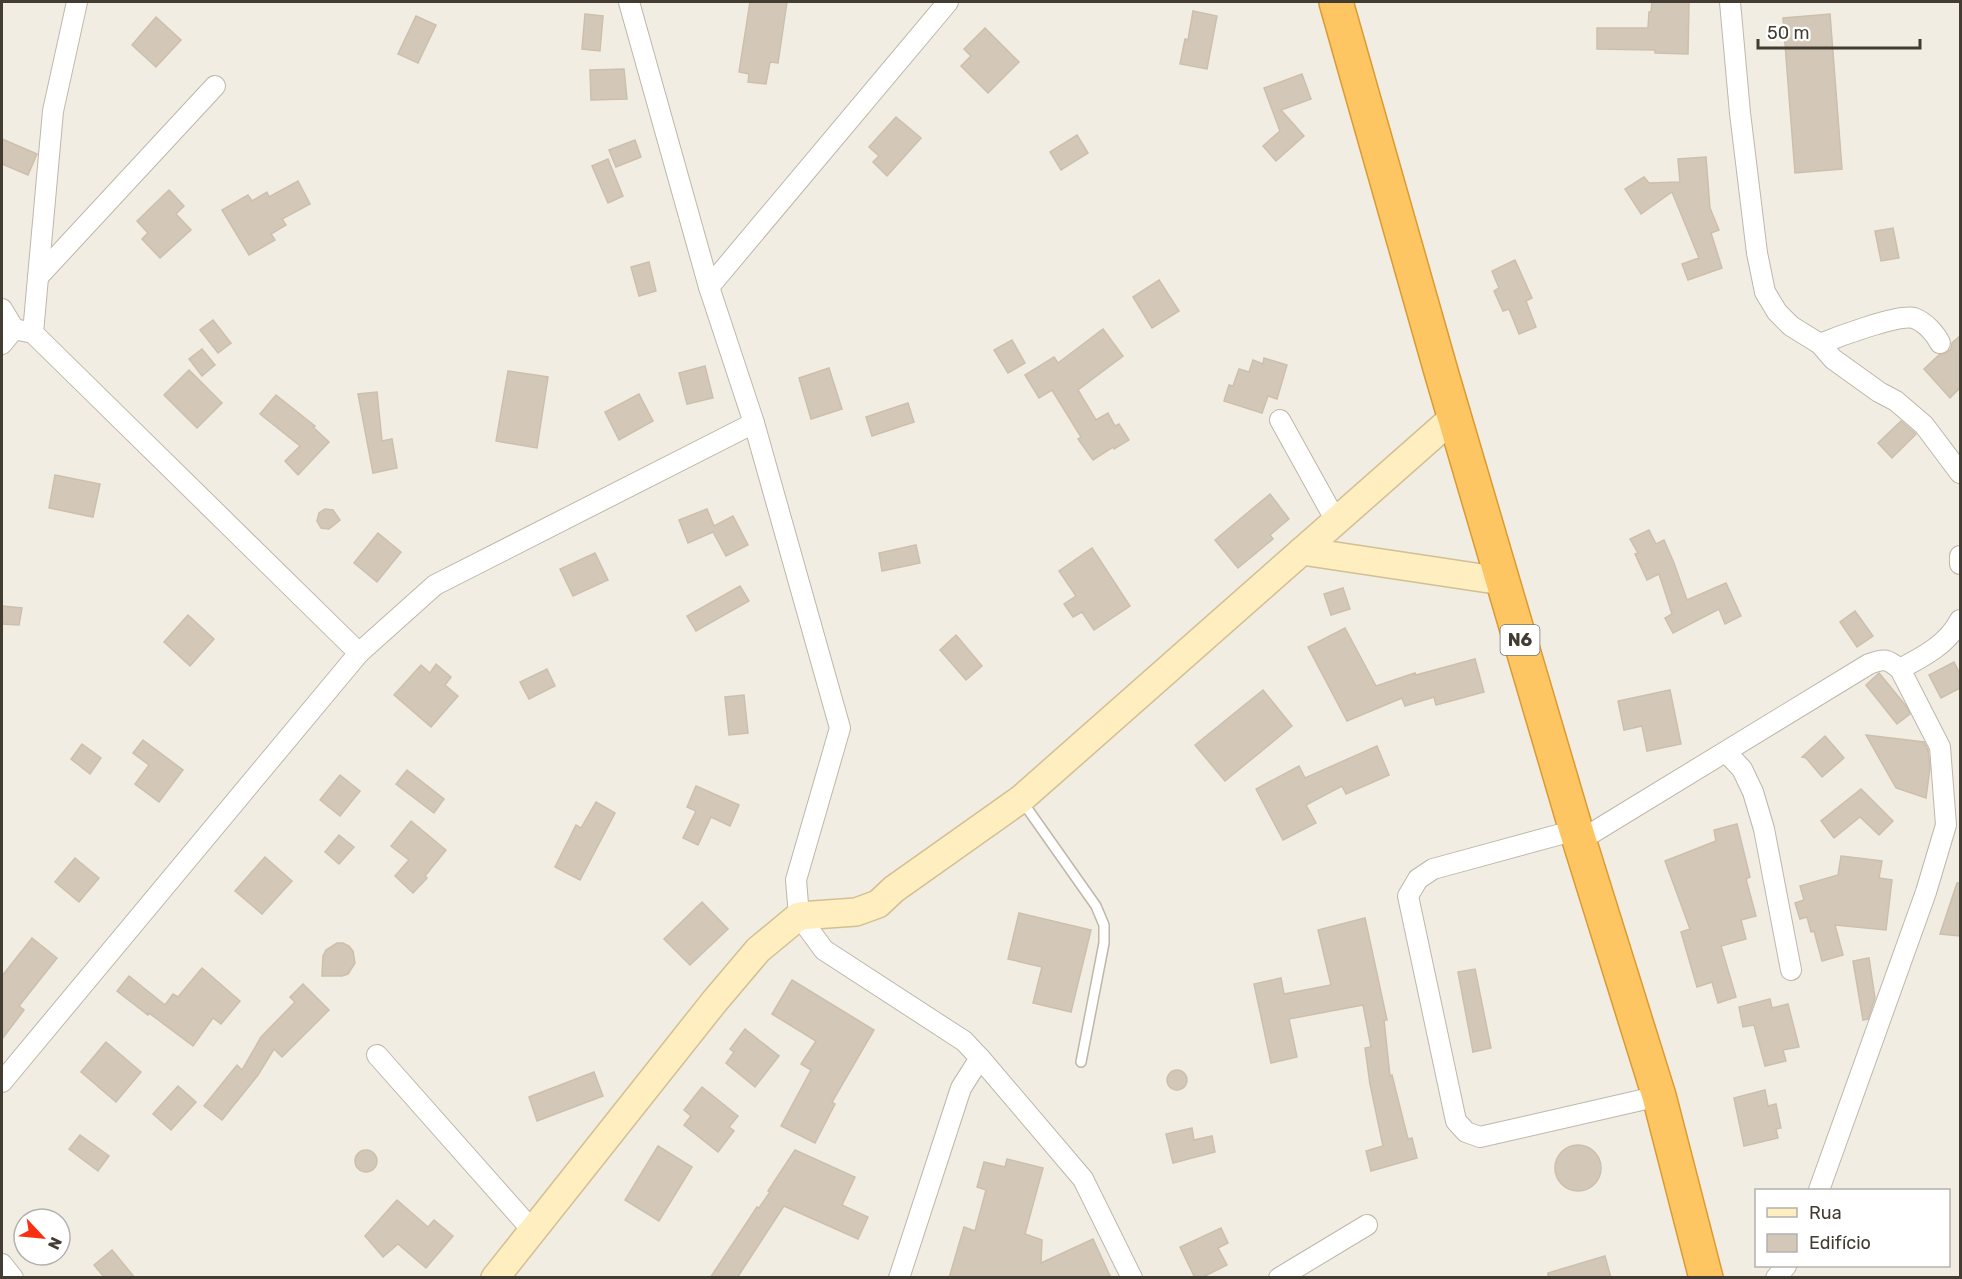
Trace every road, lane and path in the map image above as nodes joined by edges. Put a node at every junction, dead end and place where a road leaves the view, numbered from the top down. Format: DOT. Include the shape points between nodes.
graph roads {
  1 [pos="77,2"];
  2 [pos="629,2"];
  3 [pos="948,2"];
  4 [pos="1336,2"];
  5 [pos="1730,2"];
  6 [pos="215,86"];
  7 [pos="38,277"];
  8 [pos="709,287"];
  9 [pos="2,309"];
  10 [pos="16,335"];
  11 [pos="1940,343"];
  12 [pos="1820,344"];
  13 [pos="1454,417"];
  14 [pos="1280,420"];
  15 [pos="754,423"];
  16 [pos="1960,472"];
  17 [pos="1336,521"];
  18 [pos="1302,551"];
  19 [pos="1960,556"];
  20 [pos="1960,564"];
  21 [pos="1502,580"];
  22 [pos="1960,620"];
  23 [pos="359,653"];
  24 [pos="1900,669"];
  25 [pos="1726,752"];
  26 [pos="1021,799"];
  27 [pos="1577,836"];
  28 [pos="799,916"];
  29 [pos="1791,970"];
  30 [pos="377,1055"];
  31 [pos="980,1058"];
  32 [pos="1081,1062"];
  33 [pos="2,1082"];
  34 [pos="1659,1096"];
  35 [pos="1820,1189"];
  36 [pos="1367,1225"];
  37 [pos="532,1230"];
  38 [pos="2,1264"];
  39 [pos="500,1275"];
  40 [pos="14,1278"];
  41 [pos="899,1278"];
  42 [pos="1132,1278"];
  43 [pos="1279,1278"];
  44 [pos="1706,1278"];
  1 -- 7 [label="street" via="53,111"];
  2 -- 8 [label="street"];
  3 -- 8 [label="street"];
  4 -- 13 [label="highway, N6"];
  5 -- 12 [label="street" via="1753,220 1765,292 1791,326"];
  6 -- 7 [label="street"];
  7 -- 10 [label="street"];
  8 -- 15 [label="street"];
  9 -- 10 [label="street"];
  10 -- 23 [label="street"];
  11 -- 12 [label="street" via="1924,323 1911,317"];
  12 -- 16 [label="street" via="1833,359 1908,411"];
  13 -- 17 [label="street"];
  13 -- 21 [label="highway, N6"];
  14 -- 17 [label="street"];
  15 -- 23 [label="street" via="435,585"];
  15 -- 28 [label="street" via="840,728 796,880"];
  17 -- 18 [label="street"];
  18 -- 21 [label="street"];
  18 -- 26 [label="street"];
  19 -- 20 [label="street"];
  21 -- 27 [label="highway, N6"];
  22 -- 24 [label="street" via="1953,634"];
  23 -- 33 [label="street"];
  24 -- 25 [label="street" via="1888,660 1869,664"];
  24 -- 35 [label="street" via="1940,747 1946,825 1919,912"];
  25 -- 27 [label="street"];
  25 -- 29 [label="street" via="1742,769 1756,801"];
  26 -- 28 [label="street" via="878,904 856,912"];
  26 -- 32 [label="lane" via="1096,906 1104,925"];
  27 -- 34 [label="highway, N6"];
  27 -- 34 [label="street" via="1433,869 1418,879 1408,896 1456,1122 1466,1132 1480,1137"];
  28 -- 31 [label="street" via="824,950 964,1041"];
  28 -- 37 [label="street" via="758,950"];
  30 -- 37 [label="street"];
  31 -- 41 [label="street" via="962,1088"];
  31 -- 42 [label="street" via="1083,1179"];
  34 -- 44 [label="highway, N6"];
  36 -- 43 [label="street"];
  37 -- 39 [label="street"];
  38 -- 40 [label="street"];
}
